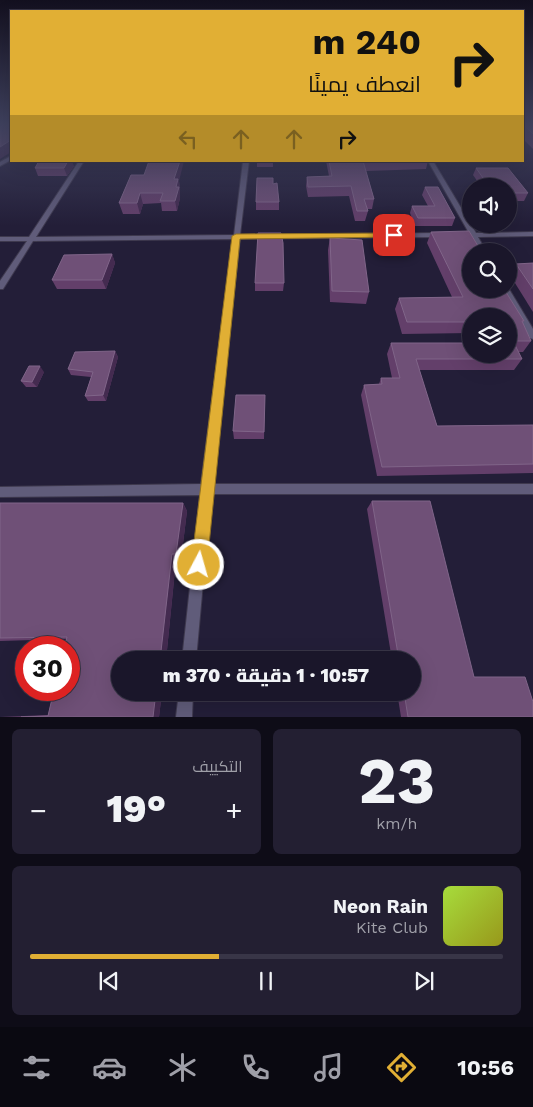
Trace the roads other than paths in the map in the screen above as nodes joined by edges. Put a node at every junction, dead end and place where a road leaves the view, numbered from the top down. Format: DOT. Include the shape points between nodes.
graph roads {
  1 [pos="81,162"];
  2 [pos="246,162"];
  3 [pos="431,162"];
  4 [pos="533,234"];
  5 [pos="444,235"];
  6 [pos="454,235"];
  7 [pos="474,235"];
  8 [pos="236,236"];
  9 [pos="30,239"];
  10 [pos="0,240"];
  11 [pos="478,243"];
  12 [pos="0,288"];
  13 [pos="510,298"];
  14 [pos="533,336"];
  15 [pos="206,489"];
  16 [pos="533,489"];
  17 [pos="0,492"];
  18 [pos="190,651"];
  19 [pos="185,701"];
  20 [pos="184,717"];
  1 -- 9 [label="street"];
  2 -- 8 [label="street"];
  3 -- 7 [label="street"];
  4 -- 7 [label="street"];
  5 -- 8 [label="street"];
  6 -- 7 [label="street"];
  7 -- 11 [label="street"];
  8 -- 9 [label="street"];
  8 -- 15 [label="street"];
  9 -- 10 [label="street"];
  9 -- 12 [label="street"];
  13 -- 14 [label="street"];
  15 -- 16 [label="street"];
  15 -- 17 [label="street"];
  15 -- 18 [label="street"];
  19 -- 20 [label="street"];
}
